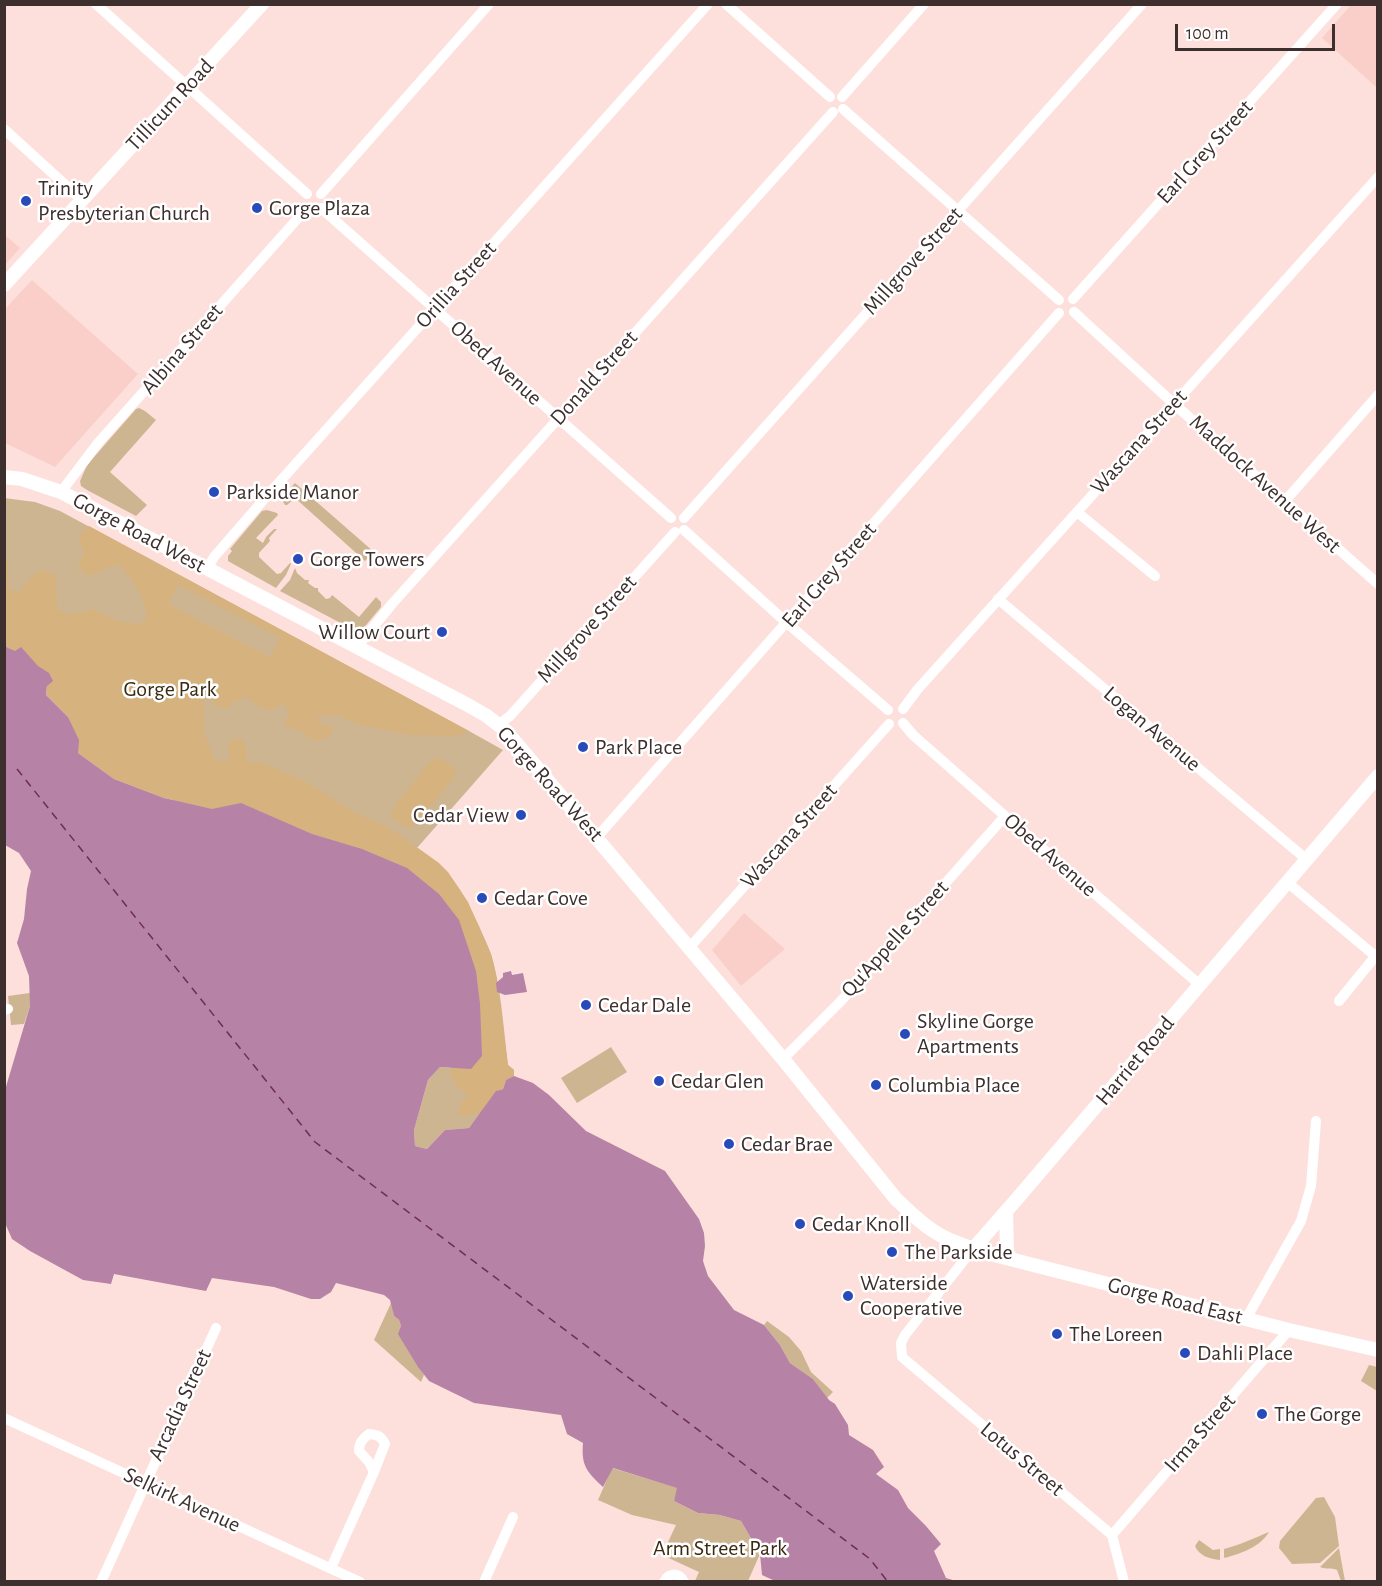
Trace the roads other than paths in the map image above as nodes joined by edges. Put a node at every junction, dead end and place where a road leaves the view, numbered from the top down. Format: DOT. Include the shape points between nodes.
graph roads {
  1 [pos="96,4"];
  2 [pos="262,4"];
  3 [pos="489,4"];
  4 [pos="708,4"];
  5 [pos="726,4"];
  6 [pos="924,4"];
  7 [pos="1142,4"];
  8 [pos="1337,4"];
  9 [pos="187,86"];
  10 [pos="830,97"];
  11 [pos="842,97"];
  12 [pos="838,110"];
  13 [pos="4,129"];
  14 [pos="1377,177"];
  15 [pos="307,194"];
  16 [pos="321,194"];
  17 [pos="83,201"];
  18 [pos="321,207"];
  19 [pos="307,208"];
  20 [pos="957,211"];
  21 [pos="4,285"];
  22 [pos="1072,299"];
  23 [pos="1059,300"];
  24 [pos="435,308"];
  25 [pos="1074,312"];
  26 [pos="1059,313"];
  27 [pos="1377,394"];
  28 [pos="1173,403"];
  29 [pos="558,417"];
  30 [pos="4,477"];
  31 [pos="61,492"];
  32 [pos="1285,501"];
  33 [pos="1077,512"];
  34 [pos="672,518"];
  35 [pos="684,518"];
  36 [pos="679,531"];
  37 [pos="207,568"];
  38 [pos="1155,576"];
  39 [pos="1377,584"];
  40 [pos="998,599"];
  41 [pos="787,623"];
  42 [pos="357,647"];
  43 [pos="903,709"];
  44 [pos="888,710"];
  45 [pos="903,723"];
  46 [pos="889,724"];
  47 [pos="498,725"];
  48 [pos="1377,776"];
  49 [pos="1005,816"];
  50 [pos="597,837"];
  51 [pos="1306,859"];
  52 [pos="1287,882"];
  53 [pos="689,948"];
  54 [pos="1376,954"];
  55 [pos="1200,985"];
  56 [pos="1339,1000"];
  57 [pos="783,1059"];
  58 [pos="1316,1121"];
  59 [pos="1006,1211"];
  60 [pos="973,1249"];
  61 [pos="1010,1258"];
  62 [pos="1246,1319"];
  63 [pos="216,1328"];
  64 [pos="1289,1330"];
  65 [pos="901,1350"];
  66 [pos="1377,1350"];
  67 [pos="4,1418"];
  68 [pos="374,1472"];
  69 [pos="145,1483"];
  70 [pos="513,1517"];
  71 [pos="1112,1535"];
  72 [pos="331,1568"];
  73 [pos="101,1581"];
  74 [pos="360,1581"];
  75 [pos="484,1581"];
  76 [pos="664,1581"];
  77 [pos="684,1581"];
  78 [pos="1124,1581"];
  1 -- 9 [label="street"];
  2 -- 9 [label="main road, Tillicum Road"];
  3 -- 16 [label="street"];
  4 -- 24 [label="street, Orillia Street"];
  5 -- 10 [label="street"];
  6 -- 11 [label="street"];
  7 -- 20 [label="street, Millgrove Street"];
  8 -- 22 [label="street, Earl Grey Street"];
  9 -- 15 [label="street"];
  9 -- 17 [label="main road, Tillicum Road"];
  10 -- 11 [label="street"];
  10 -- 12 [label="street" via="828,105"];
  11 -- 12 [label="street" via="845,104"];
  12 -- 20 [label="street"];
  12 -- 29 [label="street, Donald Street"];
  13 -- 17 [label="street"];
  14 -- 28 [label="street, Wascana Street"];
  15 -- 16 [label="street"];
  15 -- 19 [label="street"];
  16 -- 18 [label="street"];
  17 -- 21 [label="main road, Tillicum Road"];
  18 -- 19 [label="street" via="314,211"];
  18 -- 24 [label="street, Obed Avenue"];
  19 -- 31 [label="street, Albina Street" via="98,443"];
  20 -- 23 [label="street"];
  20 -- 35 [label="street, Millgrove Street"];
  22 -- 23 [label="street"];
  22 -- 25 [label="street" via="1076,304"];
  23 -- 26 [label="street"];
  24 -- 29 [label="street, Obed Avenue"];
  24 -- 37 [label="street, Orillia Street"];
  25 -- 26 [label="street" via="1065,316"];
  25 -- 28 [label="street, Maddock Avenue West"];
  26 -- 41 [label="street, Earl Grey Street"];
  27 -- 32 [label="street"];
  28 -- 32 [label="street, Maddock Avenue West"];
  28 -- 33 [label="street, Wascana Street"];
  29 -- 34 [label="street, Obed Avenue"];
  29 -- 42 [label="street, Donald Street"];
  30 -- 31 [label="main road, Gorge Road West"];
  31 -- 37 [label="main road, Gorge Road West"];
  32 -- 39 [label="street, Maddock Avenue West"];
  33 -- 38 [label="street"];
  33 -- 40 [label="street, Wascana Street"];
  34 -- 35 [label="street"];
  34 -- 36 [label="street" via="670,526"];
  35 -- 36 [label="street" via="687,525"];
  36 -- 41 [label="street"];
  36 -- 47 [label="street, Millgrove Street"];
  37 -- 42 [label="main road, Gorge Road West"];
  40 -- 43 [label="street, Wascana Street"];
  40 -- 51 [label="street, Logan Avenue"];
  41 -- 44 [label="street"];
  41 -- 50 [label="street, Earl Grey Street"];
  42 -- 47 [label="main road, Gorge Road West"];
  43 -- 44 [label="street" via="897,706"];
  43 -- 45 [label="street"];
  44 -- 46 [label="street"];
  45 -- 46 [label="street"];
  45 -- 49 [label="street, Obed Avenue"];
  46 -- 53 [label="street, Wascana Street"];
  47 -- 50 [label="main road, Gorge Road West"];
  48 -- 51 [label="main road, Harriet Road"];
  49 -- 55 [label="street, Obed Avenue"];
  49 -- 57 [label="street, Qu'Appelle Street" via="841,1001"];
  50 -- 53 [label="main road, Gorge Road West"];
  51 -- 52 [label="main road, Harriet Road"];
  52 -- 54 [label="street"];
  52 -- 55 [label="main road, Harriet Road"];
  53 -- 57 [label="main road, Gorge Road West"];
  54 -- 56 [label="street"];
  55 -- 59 [label="main road, Harriet Road"];
  57 -- 60 [label="main road, Gorge Road West" via="909,1212 933,1231"];
  58 -- 62 [label="street" via="1311,1186 1300,1221"];
  59 -- 60 [label="main road, Harriet Road"];
  59 -- 61 [label="main road"];
  60 -- 61 [label="main road, Gorge Road East"];
  60 -- 65 [label="street, Harriet Road" via="905,1335"];
  61 -- 62 [label="main road, Gorge Road East"];
  62 -- 64 [label="main road, Gorge Road East"];
  63 -- 69 [label="street, Arcadia Street"];
  64 -- 66 [label="main road, Gorge Road East"];
  64 -- 71 [label="street, Irma Street"];
  65 -- 71 [label="street, Lotus Street" via="907,1362"];
  67 -- 69 [label="street, Selkirk Avenue"];
  68 -- 72 [label="street"];
  69 -- 72 [label="street, Selkirk Avenue"];
  69 -- 73 [label="street, Arcadia Street"];
  70 -- 75 [label="street"];
  71 -- 78 [label="street"];
  72 -- 74 [label="street, Selkirk Avenue"];
  76 -- 77 [label="street" via="674,1574"];
}
